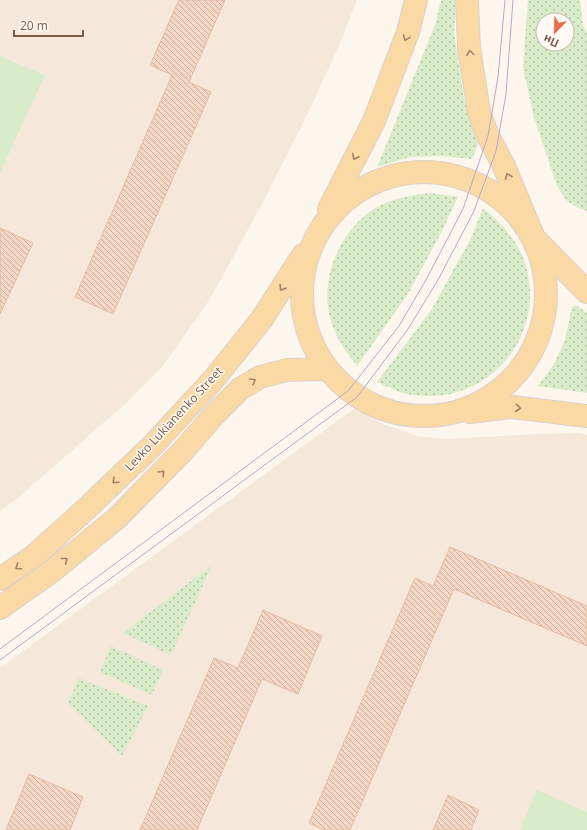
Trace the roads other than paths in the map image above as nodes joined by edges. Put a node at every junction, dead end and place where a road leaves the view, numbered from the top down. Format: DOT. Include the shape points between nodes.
graph roads {
  1 [pos="416,0"];
  2 [pos="467,0"];
  3 [pos="317,231"];
  4 [pos="534,238"];
  5 [pos="587,292"];
  6 [pos="326,369"];
  7 [pos="451,414"];
  8 [pos="587,416"];
  9 [pos="0,579"];
  10 [pos="0,608"];
  1 -- 3 [label="main road, one-way" via="408,32 374,121"];
  4 -- 2 [label="main road, one-way" via="479,112 469,48"];
  3 -- 4 [label="main road" via="339,204 369,184 403,173 438,172 483,186 512,208"];
  3 -- 6 [label="main road" via="304,265 301,302 308,338"];
  3 -- 9 [label="main road, Levko Lukianenko Street, one-way" via="262,319 213,380 154,444 85,510 34,556"];
  4 -- 5 [label="main road"];
  4 -- 7 [label="main road" via="545,274 546,310 536,346 515,377 486,400"];
  6 -- 7 [label="main road" via="348,391 386,411 419,417"];
  10 -- 6 [label="main road, one-way" via="51,572 117,518 240,389 260,377 287,370"];
  7 -- 8 [label="main road, one-way" via="512,407"];
}
